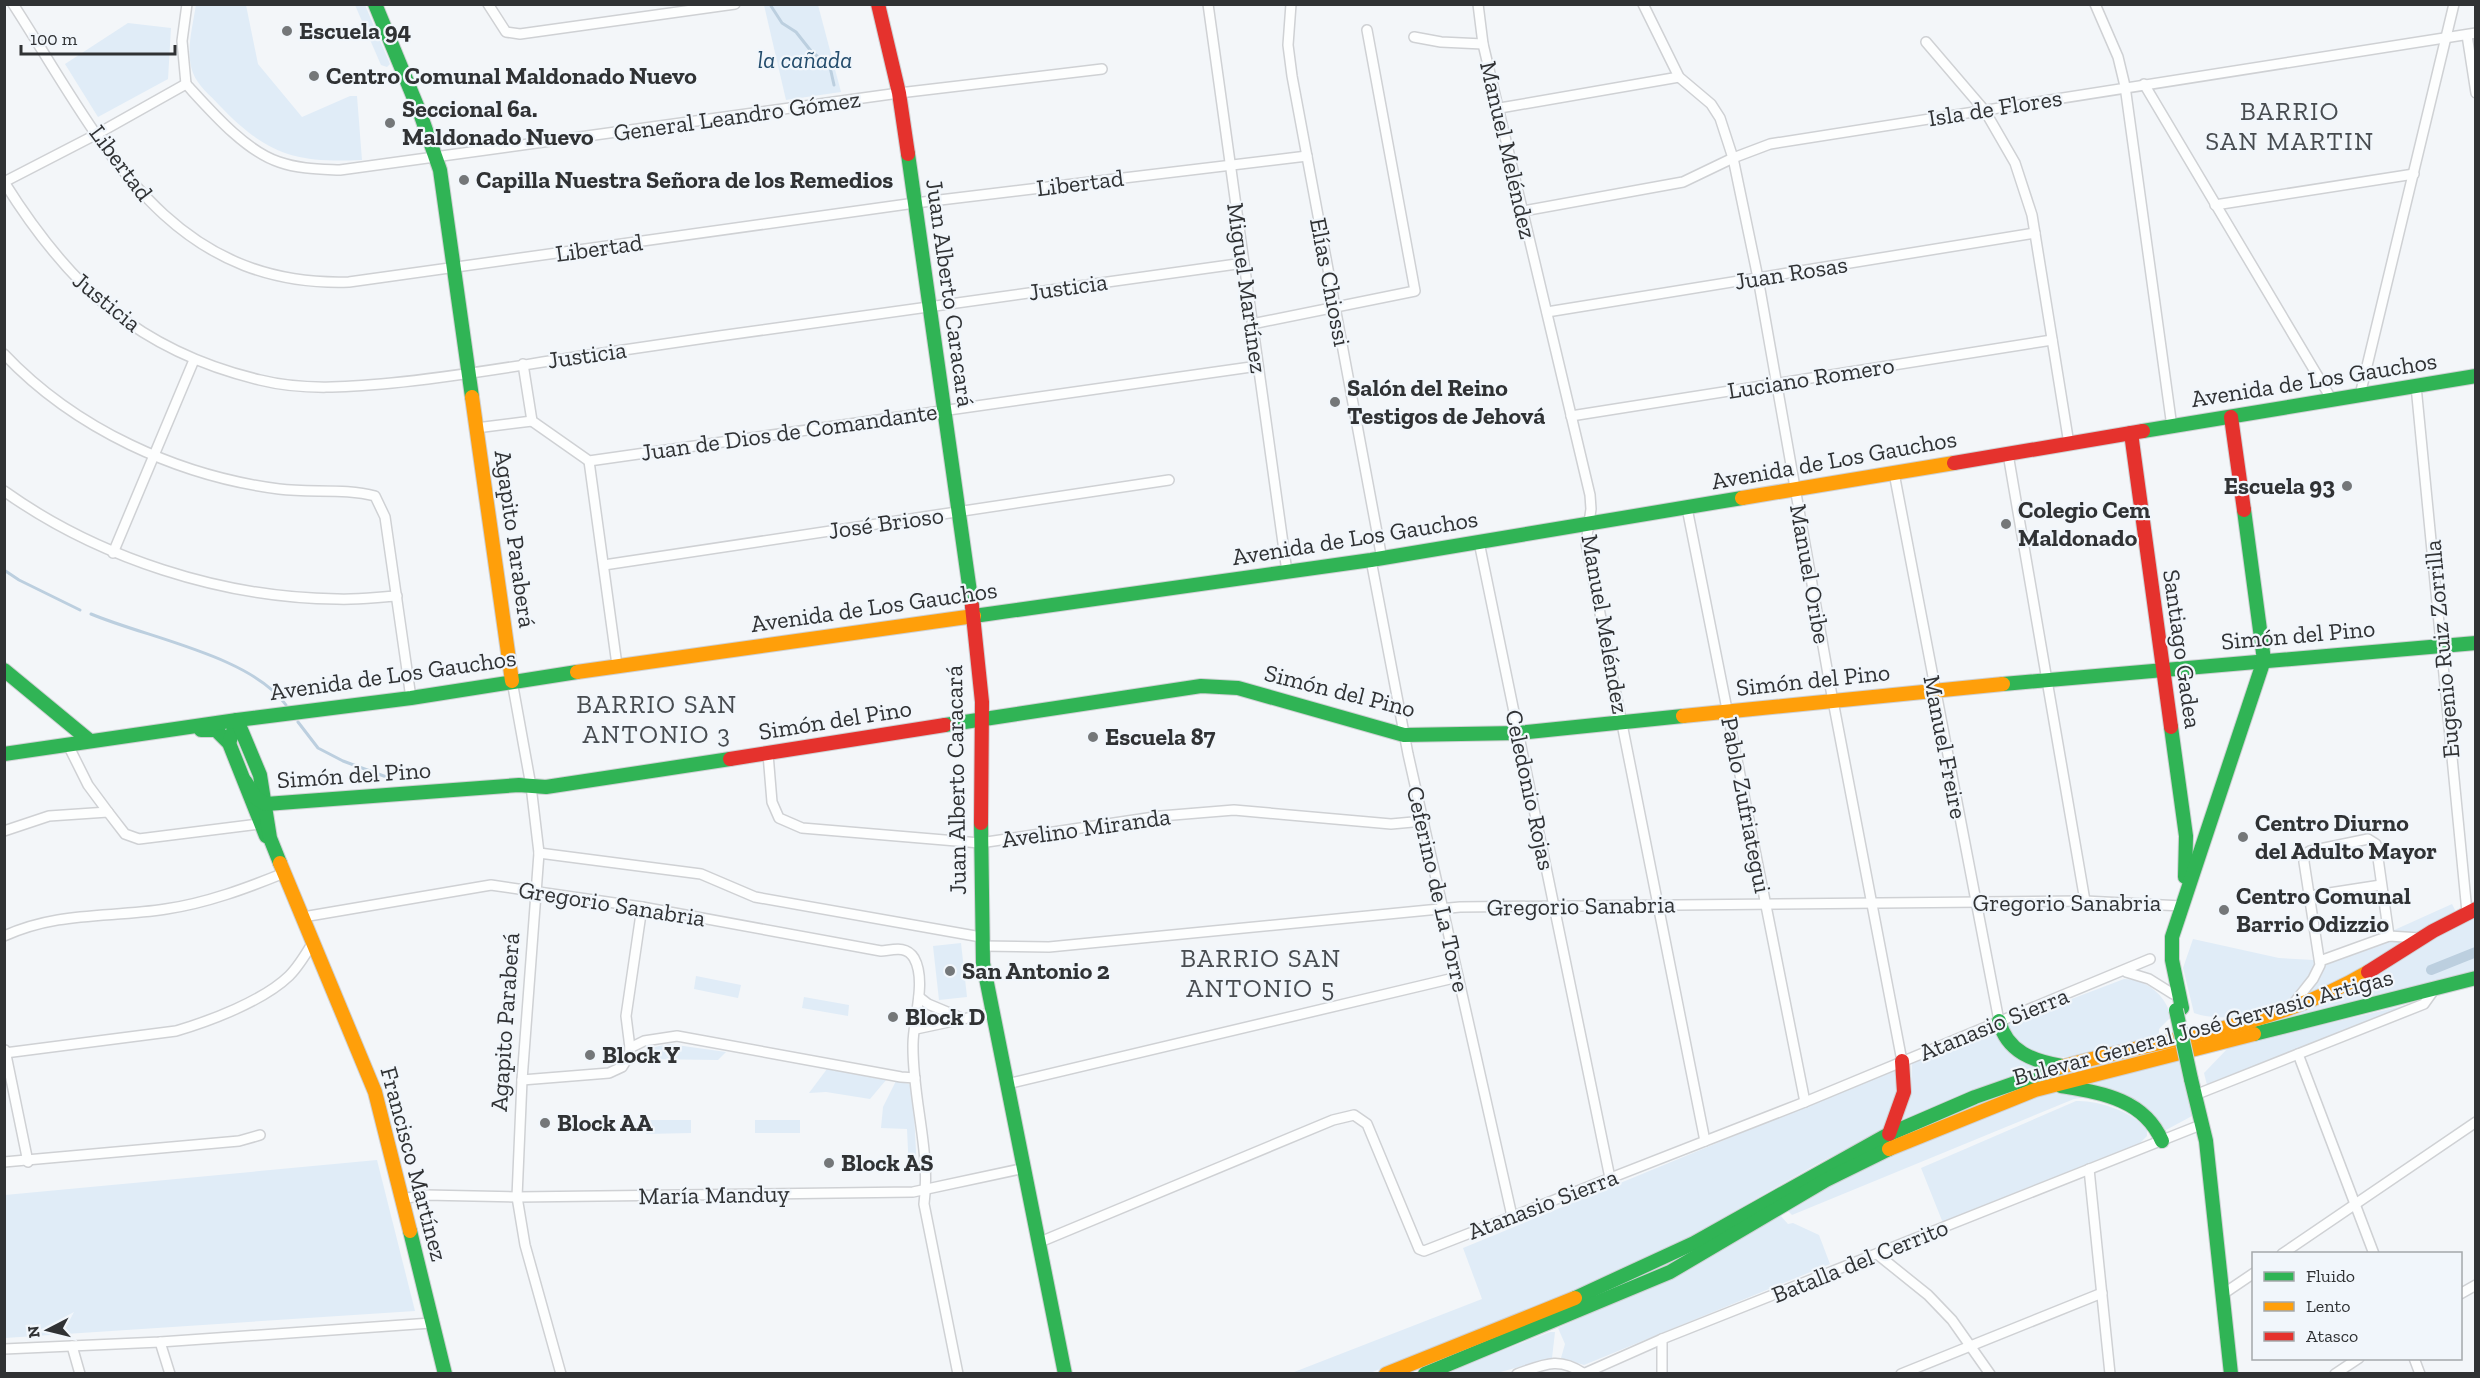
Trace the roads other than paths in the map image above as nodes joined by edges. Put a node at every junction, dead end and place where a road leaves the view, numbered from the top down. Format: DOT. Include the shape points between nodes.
graph roads {
  1 [pos="13,4"];
  2 [pos="187,4"];
  3 [pos="375,4"];
  4 [pos="488,4"];
  5 [pos="735,4"];
  6 [pos="878,4"];
  7 [pos="1208,4"];
  8 [pos="1291,4"];
  9 [pos="1478,4"];
  10 [pos="1643,4"];
  11 [pos="2095,4"];
  12 [pos="2454,4"];
  13 [pos="1367,30"];
  14 [pos="2471,34"];
  15 [pos="1414,37"];
  16 [pos="2446,38"];
  17 [pos="1926,42"];
  18 [pos="1483,45"];
  19 [pos="1102,69"];
  20 [pos="1679,77"];
  21 [pos="186,84"];
  22 [pos="2144,84"];
  23 [pos="2125,86"];
  24 [pos="899,93"];
  25 [pos="2475,93"];
  26 [pos="1500,108"];
  27 [pos="1985,111"];
  28 [pos="97,134"];
  29 [pos="1306,156"];
  30 [pos="437,158"];
  31 [pos="1733,158"];
  32 [pos="1230,165"];
  33 [pos="2414,174"];
  34 [pos="4,182"];
  35 [pos="915,203"];
  36 [pos="2215,205"];
  37 [pos="1523,211"];
  38 [pos="2035,234"];
  39 [pos="1244,263"];
  40 [pos="453,268"];
  41 [pos="1758,278"];
  42 [pos="930,305"];
  43 [pos="1334,305"];
  44 [pos="1547,312"];
  45 [pos="1252,324"];
  46 [pos="2052,340"];
  47 [pos="4,354"];
  48 [pos="194,360"];
  49 [pos="524,364"];
  50 [pos="1258,366"];
  51 [pos="468,374"];
  52 [pos="2475,376"];
  53 [pos="1777,383"];
  54 [pos="2416,386"];
  55 [pos="2360,395"];
  56 [pos="2332,400"];
  57 [pos="944,410"];
  58 [pos="1570,416"];
  59 [pos="2231,417"];
  60 [pos="532,421"];
  61 [pos="2172,427"];
  62 [pos="476,428"];
  63 [pos="2131,434"];
  64 [pos="2069,444"];
  65 [pos="152,454"];
  66 [pos="2008,454"];
  67 [pos="590,460"];
  68 [pos="1894,473"];
  69 [pos="1169,480"];
  70 [pos="1796,490"];
  71 [pos="4,491"];
  72 [pos="1687,508"];
  73 [pos="959,513"];
  74 [pos="1587,524"];
  75 [pos="1479,542"];
  76 [pos="113,553"];
  77 [pos="1376,560"];
  78 [pos="604,565"];
  79 [pos="1287,572"];
  80 [pos="397,596"];
  81 [pos="973,616"];
  82 [pos="2475,643"];
  83 [pos="2442,646"];
  84 [pos="2264,660"];
  85 [pos="617,665"];
  86 [pos="4,669"];
  87 [pos="2162,670"];
  88 [pos="2048,680"];
  89 [pos="512,681"];
  90 [pos="1935,692"];
  91 [pos="411,698"];
  92 [pos="1833,701"];
  93 [pos="1727,711"];
  94 [pos="237,720"];
  95 [pos="981,720"];
  96 [pos="1622,723"];
  97 [pos="187,728"];
  98 [pos="1518,733"];
  99 [pos="1404,735"];
  100 [pos="90,741"];
  101 [pos="229,743"];
  102 [pos="68,745"];
  103 [pos="4,754"];
  104 [pos="768,754"];
  105 [pos="245,781"];
  106 [pos="531,786"];
  107 [pos="266,804"];
  108 [pos="108,812"];
  109 [pos="1424,821"];
  110 [pos="259,824"];
  111 [pos="4,831"];
  112 [pos="270,838"];
  113 [pos="980,843"];
  114 [pos="539,853"];
  115 [pos="284,873"];
  116 [pos="2381,885"];
  117 [pos="538,890"];
  118 [pos="2310,896"];
  119 [pos="2085,901"];
  120 [pos="1975,903"];
  121 [pos="1766,904"];
  122 [pos="1660,905"];
  123 [pos="1871,905"];
  124 [pos="2179,905"];
  125 [pos="1554,906"];
  126 [pos="642,907"];
  127 [pos="1442,908"];
  128 [pos="2471,911"];
  129 [pos="303,917"];
  130 [pos="4,936"];
  131 [pos="2390,936"];
  132 [pos="2422,938"];
  133 [pos="981,941"];
  134 [pos="313,942"];
  135 [pos="2150,959"];
  136 [pos="2320,962"];
  137 [pos="2123,971"];
  138 [pos="1458,977"];
  139 [pos="2475,978"];
  140 [pos="2434,990"];
  141 [pos="2173,994"];
  142 [pos="919,997"];
  143 [pos="2290,1008"];
  144 [pos="2179,1009"];
  145 [pos="991,1012"];
  146 [pos="961,1018"];
  147 [pos="1999,1021"];
  148 [pos="916,1029"];
  149 [pos="630,1048"];
  150 [pos="5,1051"];
  151 [pos="2298,1054"];
  152 [pos="1902,1061"];
  153 [pos="2064,1067"];
  154 [pos="915,1078"];
  155 [pos="2193,1078"];
  156 [pos="522,1080"];
  157 [pos="1007,1084"];
  158 [pos="2056,1085"];
  159 [pos="2200,1093"];
  160 [pos="1805,1102"];
  161 [pos="2202,1118"];
  162 [pos="2475,1122"];
  163 [pos="1889,1134"];
  164 [pos="260,1135"];
  165 [pos="2162,1140"];
  166 [pos="1705,1141"];
  167 [pos="4,1162"];
  168 [pos="28,1162"];
  169 [pos="1025,1168"];
  170 [pos="2089,1169"];
  171 [pos="1610,1178"];
  172 [pos="926,1190"];
  173 [pos="517,1197"];
  174 [pos="400,1199"];
  175 [pos="2355,1203"];
  176 [pos="1512,1216"];
  177 [pos="1040,1242"];
  178 [pos="2285,1252"];
  179 [pos="2373,1252"];
  180 [pos="1876,1254"];
  181 [pos="2252,1274"];
  182 [pos="2475,1284"];
  183 [pos="2102,1293"];
  184 [pos="2462,1293"];
  185 [pos="2223,1294"];
  186 [pos="431,1323"];
  187 [pos="1662,1339"];
  188 [pos="160,1342"];
  189 [pos="1972,1345"];
  190 [pos="72,1346"];
  191 [pos="4,1349"];
  192 [pos="2357,1360"];
  193 [pos="2414,1360"];
  194 [pos="1583,1373"];
  195 [pos="80,1374"];
  196 [pos="170,1374"];
  197 [pos="445,1374"];
  198 [pos="561,1374"];
  199 [pos="958,1374"];
  200 [pos="1065,1374"];
  201 [pos="1386,1374"];
  202 [pos="1425,1374"];
  203 [pos="1516,1374"];
  204 [pos="1662,1374"];
  205 [pos="1901,1374"];
  206 [pos="1990,1374"];
  207 [pos="2110,1374"];
  208 [pos="2231,1374"];
  209 [pos="2335,1374"];
  210 [pos="2420,1374"];
  1 -- 28 [label="street, Libertad"];
  2 -- 21 [label="street" via="182,41"];
  3 -- 30 [label="street, Agapito Paraberá"];
  4 -- 5 [label="street" via="506,32 520,34"];
  6 -- 24 [label="street, Juan Alberto Caracará"];
  7 -- 32 [label="street, Miguel Martínez"];
  8 -- 29 [label="street, Elías Chiossi" via="1288,45"];
  9 -- 18 [label="street, Manuel Meléndez"];
  10 -- 20 [label="street, Manuel Oribe"];
  11 -- 23 [label="street"];
  12 -- 16 [label="street"];
  13 -- 43 [label="street" via="1415,291"];
  14 -- 16 [label="street, Isla de Flores"];
  14 -- 25 [label="street"];
  15 -- 18 [label="street"];
  16 -- 22 [label="street, Isla de Flores"];
  16 -- 33 [label="street"];
  17 -- 27 [label="street"];
  18 -- 26 [label="street, Manuel Meléndez"];
  19 -- 24 [label="street, General Leandro Gómez"];
  20 -- 26 [label="street"];
  20 -- 31 [label="street, Manuel Oribe" via="1711,104 1720,118"];
  21 -- 28 [label="street"];
  21 -- 30 [label="street, General Leandro Gómez" via="222,122 277,162 308,169 340,170"];
  22 -- 23 [label="street, Isla de Flores"];
  22 -- 36 [label="street"];
  23 -- 27 [label="street, Isla de Flores"];
  23 -- 61 [label="street"];
  24 -- 30 [label="street, General Leandro Gómez"];
  24 -- 35 [label="street, Juan Alberto Caracará"];
  26 -- 37 [label="street, Manuel Meléndez"];
  27 -- 31 [label="street, Isla de Flores" via="1770,144"];
  27 -- 38 [label="street" via="2015,164"];
  28 -- 34 [label="street"];
  28 -- 40 [label="street, Libertad" via="129,181 166,218 210,249 254,269 332,283"];
  29 -- 32 [label="street, Libertad"];
  29 -- 43 [label="street, Elías Chiossi"];
  30 -- 40 [label="street, Agapito Paraberá"];
  31 -- 37 [label="street, Isla de Flores" via="1683,182"];
  31 -- 41 [label="street, Manuel Oribe"];
  32 -- 35 [label="street, Libertad"];
  32 -- 39 [label="street, Miguel Martínez"];
  33 -- 36 [label="street"];
  33 -- 55 [label="street"];
  34 -- 48 [label="street, Justicia" via="46,246 98,301 141,331"];
  35 -- 40 [label="street, Libertad"];
  35 -- 42 [label="street, Juan Alberto Caracará"];
  36 -- 56 [label="street"];
  37 -- 44 [label="street, Manuel Meléndez"];
  38 -- 41 [label="street, Juan Rosas"];
  38 -- 46 [label="street"];
  39 -- 42 [label="street, Justicia"];
  39 -- 45 [label="street, Miguel Martínez"];
  40 -- 51 [label="street, Agapito Paraberá"];
  41 -- 44 [label="street, Juan Rosas"];
  41 -- 53 [label="street, Manuel Oribe"];
  42 -- 49 [label="street, Justicia"];
  42 -- 57 [label="street, Juan Alberto Caracará"];
  43 -- 45 [label="street"];
  43 -- 77 [label="street, Elías Chiossi"];
  44 -- 58 [label="street, Manuel Meléndez"];
  45 -- 50 [label="street, Miguel Martínez"];
  46 -- 53 [label="street, Luciano Romero"];
  46 -- 64 [label="street"];
  47 -- 65 [label="street" via="70,411"];
  48 -- 51 [label="street, Justicia" via="262,381 315,388"];
  48 -- 65 [label="street"];
  49 -- 51 [label="street, Justicia"];
  49 -- 60 [label="street"];
  50 -- 57 [label="street, Juan de Dios de Comandante"];
  50 -- 79 [label="street, Miguel Martínez"];
  51 -- 62 [label="street, Agapito Paraberá"];
  52 -- 54 [label="street, Avenida de Los Gauchos"];
  53 -- 58 [label="street, Luciano Romero"];
  53 -- 70 [label="street, Manuel Oribe"];
  54 -- 55 [label="street, Avenida de Los Gauchos"];
  54 -- 83 [label="street, Eugenio Ruiz Zorrilla"];
  55 -- 56 [label="street, Avenida de Los Gauchos"];
  56 -- 59 [label="street, Avenida de Los Gauchos"];
  57 -- 67 [label="street, Juan de Dios de Comandante"];
  57 -- 73 [label="street, Juan Alberto Caracará"];
  58 -- 74 [label="street, Manuel Meléndez" via="1590,495 1592,509"];
  59 -- 61 [label="street, Avenida de Los Gauchos"];
  59 -- 84 [label="street"];
  60 -- 62 [label="street"];
  60 -- 67 [label="street"];
  61 -- 63 [label="street, Avenida de Los Gauchos"];
  62 -- 89 [label="street, Agapito Paraberá"];
  63 -- 64 [label="street, Avenida de Los Gauchos"];
  63 -- 87 [label="street, Santiago Gadea"];
  64 -- 66 [label="street, Avenida de Los Gauchos"];
  65 -- 76 [label="street"];
  65 -- 80 [label="street" via="198,472 242,482 375,496 385,517"];
  66 -- 68 [label="street, Avenida de Los Gauchos"];
  66 -- 88 [label="street"];
  67 -- 78 [label="street"];
  68 -- 70 [label="street, Avenida de Los Gauchos"];
  68 -- 90 [label="street, Manuel Freire"];
  69 -- 73 [label="street, José Brioso"];
  70 -- 72 [label="street, Avenida de Los Gauchos"];
  70 -- 92 [label="street, Manuel Oribe"];
  71 -- 76 [label="street" via="47,519"];
  72 -- 74 [label="street, Avenida de Los Gauchos"];
  72 -- 93 [label="street, Pablo Zufriategui"];
  73 -- 78 [label="street, José Brioso"];
  73 -- 81 [label="street, Juan Alberto Caracará"];
  74 -- 75 [label="street, Avenida de Los Gauchos"];
  74 -- 96 [label="street, Manuel Meléndez" via="1586,543"];
  75 -- 77 [label="street, Avenida de Los Gauchos"];
  75 -- 98 [label="street, Celedonio Rojas"];
  76 -- 80 [label="street" via="177,575 257,591 337,599"];
  77 -- 79 [label="street, Avenida de Los Gauchos"];
  77 -- 99 [label="street, Ceferino de La Torre"];
  78 -- 85 [label="street"];
  79 -- 81 [label="street, Avenida de Los Gauchos"];
  80 -- 91 [label="street"];
  81 -- 85 [label="street, Avenida de Los Gauchos"];
  81 -- 95 [label="street, Juan Alberto Caracará"];
  82 -- 83 [label="street, Simón del Pino"];
  83 -- 84 [label="street, Simón del Pino"];
  83 -- 128 [label="street, Eugenio Ruiz Zorrilla"];
  84 -- 87 [label="street, Simón del Pino"];
  84 -- 124 [label="street"];
  85 -- 89 [label="street, Avenida de Los Gauchos"];
  86 -- 100 [label="street"];
  87 -- 88 [label="street, Simón del Pino"];
  87 -- 124 [label="street, Santiago Gadea" via="2186,836 2187,870"];
  88 -- 90 [label="street, Simón del Pino"];
  88 -- 119 [label="street"];
  89 -- 91 [label="street, Avenida de Los Gauchos"];
  89 -- 106 [label="street, Agapito Paraberá"];
  90 -- 92 [label="street, Simón del Pino"];
  90 -- 120 [label="street, Manuel Freire"];
  91 -- 94 [label="street, Avenida de Los Gauchos"];
  92 -- 93 [label="street, Simón del Pino"];
  92 -- 123 [label="street, Manuel Oribe"];
  93 -- 96 [label="street, Simón del Pino"];
  93 -- 121 [label="street, Pablo Zufriategui"];
  94 -- 97 [label="street, Avenida de Los Gauchos"];
  94 -- 101 [label="street"];
  94 -- 107 [label="street, Francisco Martínez" via="260,775"];
  95 -- 99 [label="street, Simón del Pino" via="1218,686 1238,688"];
  95 -- 104 [label="street, Simón del Pino"];
  95 -- 113 [label="street, Juan Alberto Caracará"];
  96 -- 98 [label="street, Simón del Pino"];
  96 -- 122 [label="street, Manuel Meléndez"];
  97 -- 100 [label="street, Avenida de Los Gauchos"];
  97 -- 101 [label="street, Avenida de Los Gauchos" via="216,730"];
  98 -- 99 [label="street, Simón del Pino"];
  98 -- 125 [label="street, Celedonio Rojas"];
  99 -- 109 [label="street, Ceferino de La Torre"];
  100 -- 102 [label="street, Avenida de Los Gauchos"];
  101 -- 105 [label="street, Francisco Martínez"];
  102 -- 103 [label="street, Avenida de Los Gauchos"];
  102 -- 108 [label="street" via="88,785"];
  104 -- 106 [label="street, Simón del Pino"];
  104 -- 113 [label="street, Avelino Miranda" via="772,802 779,818 802,828"];
  105 -- 107 [label="street, Simón del Pino" via="256,798"];
  105 -- 110 [label="street, Francisco Martínez"];
  106 -- 107 [label="street, Simón del Pino"];
  106 -- 114 [label="street, Agapito Paraberá"];
  107 -- 112 [label="street, Francisco Martínez"];
  108 -- 110 [label="street" via="125,834 140,838"];
  108 -- 111 [label="street" via="49,816"];
  109 -- 113 [label="street, Avelino Miranda" via="1391,824 1234,810 1161,816"];
  109 -- 127 [label="street, Ceferino de La Torre"];
  110 -- 112 [label="street, Francisco Martínez"];
  112 -- 115 [label="street, Francisco Martínez"];
  113 -- 133 [label="street, Juan Alberto Caracará"];
  114 -- 117 [label="street, Agapito Paraberá"];
  114 -- 133 [label="street, Gregorio Sanabria" via="701,874 755,897"];
  115 -- 129 [label="street, Francisco Martínez"];
  115 -- 130 [label="street" via="215,898 166,909 60,918 29,924"];
  116 -- 118 [label="street"];
  116 -- 118 [label="street" via="2376,844 2368,839 2305,854"];
  116 -- 131 [label="street"];
  117 -- 126 [label="street, Gregorio Sanabria"];
  117 -- 129 [label="street, Gregorio Sanabria" via="491,885 456,889"];
  117 -- 156 [label="street, Agapito Paraberá"];
  118 -- 136 [label="street"];
  119 -- 120 [label="street, Gregorio Sanabria"];
  119 -- 124 [label="street, Gregorio Sanabria"];
  120 -- 123 [label="street, Gregorio Sanabria"];
  120 -- 147 [label="street, Manuel Freire"];
  121 -- 122 [label="street, Gregorio Sanabria"];
  121 -- 123 [label="street, Gregorio Sanabria"];
  121 -- 160 [label="street, Pablo Zufriategui"];
  122 -- 125 [label="street, Gregorio Sanabria"];
  122 -- 166 [label="street, Manuel Meléndez"];
  123 -- 152 [label="street, Manuel Oribe"];
  124 -- 141 [label="street" via="2163,948"];
  124 -- 144 [label="street" via="2171,948"];
  125 -- 127 [label="street, Gregorio Sanabria"];
  125 -- 171 [label="street, Celedonio Rojas"];
  126 -- 142 [label="street, Gregorio Sanabria" via="881,951 903,949 916,963"];
  126 -- 149 [label="street" via="627,1016"];
  127 -- 133 [label="street, Gregorio Sanabria" via="1049,947"];
  127 -- 138 [label="street, Ceferino de La Torre"];
  128 -- 132 [label="street, Bulevar General José Gervasio Artigas"];
  129 -- 134 [label="street, Francisco Martínez"];
  131 -- 132 [label="street"];
  131 -- 136 [label="street"];
  132 -- 143 [label="street, Bulevar General José Gervasio Artigas" via="2335,991"];
  133 -- 145 [label="street, Juan Alberto Caracará"];
  134 -- 150 [label="street" via="297,967 271,991 197,1025 176,1031"];
  134 -- 174 [label="street, Francisco Martínez" via="369,1074"];
  135 -- 137 [label="street, Atanasio Sierra"];
  136 -- 143 [label="street" via="2313,979"];
  137 -- 141 [label="street" via="2150,979"];
  137 -- 147 [label="street, Atanasio Sierra"];
  138 -- 157 [label="street"];
  138 -- 176 [label="street, Ceferino de La Torre"];
  139 -- 140 [label="street, Bulevar General José Gervasio Artigas"];
  140 -- 151 [label="street" via="2424,1004"];
  140 -- 158 [label="street, Bulevar General José Gervasio Artigas"];
  141 -- 144 [label="street"];
  142 -- 146 [label="street"];
  142 -- 148 [label="street"];
  143 -- 153 [label="street, Bulevar General José Gervasio Artigas"];
  144 -- 155 [label="street"];
  145 -- 146 [label="street"];
  145 -- 157 [label="street, Juan Alberto Caracará"];
  146 -- 148 [label="street"];
  147 -- 152 [label="street, Atanasio Sierra"];
  147 -- 153 [label="street" via="2003,1037 2019,1053"];
  148 -- 154 [label="street"];
  149 -- 154 [label="street" via="645,1041 677,1036"];
  149 -- 156 [label="street" via="622,1067 609,1073"];
  150 -- 168 [label="street"];
  151 -- 159 [label="street"];
  151 -- 175 [label="street"];
  152 -- 160 [label="street, Atanasio Sierra"];
  152 -- 163 [label="street" via="1904,1092"];
  153 -- 163 [label="street, Bulevar General José Gervasio Artigas"];
  154 -- 172 [label="street"];
  155 -- 159 [label="street"];
  155 -- 161 [label="street" via="2195,1101"];
  156 -- 173 [label="street, Agapito Paraberá"];
  157 -- 169 [label="street, Juan Alberto Caracará"];
  158 -- 165 [label="street" via="2109,1098 2141,1111"];
  158 -- 202 [label="street, Bulevar General José Gervasio Artigas" via="1887,1150 1826,1180 1670,1272"];
  159 -- 161 [label="street"];
  160 -- 166 [label="street, Atanasio Sierra"];
  161 -- 165 [label="street, Batalla del Cerrito"];
  161 -- 185 [label="street"];
  162 -- 175 [label="street"];
  163 -- 201 [label="street, Bulevar General José Gervasio Artigas" via="1820,1168 1699,1240 1635,1272"];
  164 -- 168 [label="street" via="239,1141"];
  165 -- 170 [label="street, Batalla del Cerrito"];
  166 -- 171 [label="street, Atanasio Sierra"];
  167 -- 168 [label="street"];
  169 -- 172 [label="street, María Manduy"];
  169 -- 177 [label="street, Juan Alberto Caracará"];
  170 -- 180 [label="street, Batalla del Cerrito"];
  170 -- 183 [label="street"];
  171 -- 176 [label="street, Atanasio Sierra"];
  172 -- 173 [label="street, María Manduy"];
  172 -- 199 [label="street" via="924,1204"];
  173 -- 174 [label="street, María Manduy" via="425,1195"];
  173 -- 198 [label="street, Agapito Paraberá" via="525,1245"];
  174 -- 186 [label="street, Francisco Martínez"];
  175 -- 178 [label="street"];
  175 -- 179 [label="street"];
  176 -- 177 [label="street, Atanasio Sierra" via="1421,1251 1366,1124 1359,1117 1348,1115"];
  177 -- 200 [label="street, Juan Alberto Caracará"];
  180 -- 187 [label="street, Batalla del Cerrito"];
  180 -- 189 [label="street" via="1928,1295"];
  181 -- 185 [label="street"];
  182 -- 184 [label="street"];
  183 -- 189 [label="street"];
  183 -- 207 [label="street"];
  185 -- 208 [label="street"];
  186 -- 188 [label="street"];
  186 -- 197 [label="street, Francisco Martínez"];
  187 -- 194 [label="street, Batalla del Cerrito"];
  187 -- 204 [label="street"];
  188 -- 190 [label="street"];
  188 -- 196 [label="street"];
  189 -- 205 [label="street"];
  189 -- 206 [label="street"];
  190 -- 191 [label="street"];
  190 -- 195 [label="street"];
  192 -- 209 [label="street"];
  193 -- 210 [label="street"];
  194 -- 203 [label="street, Batalla del Cerrito" via="1556,1362"];
}
